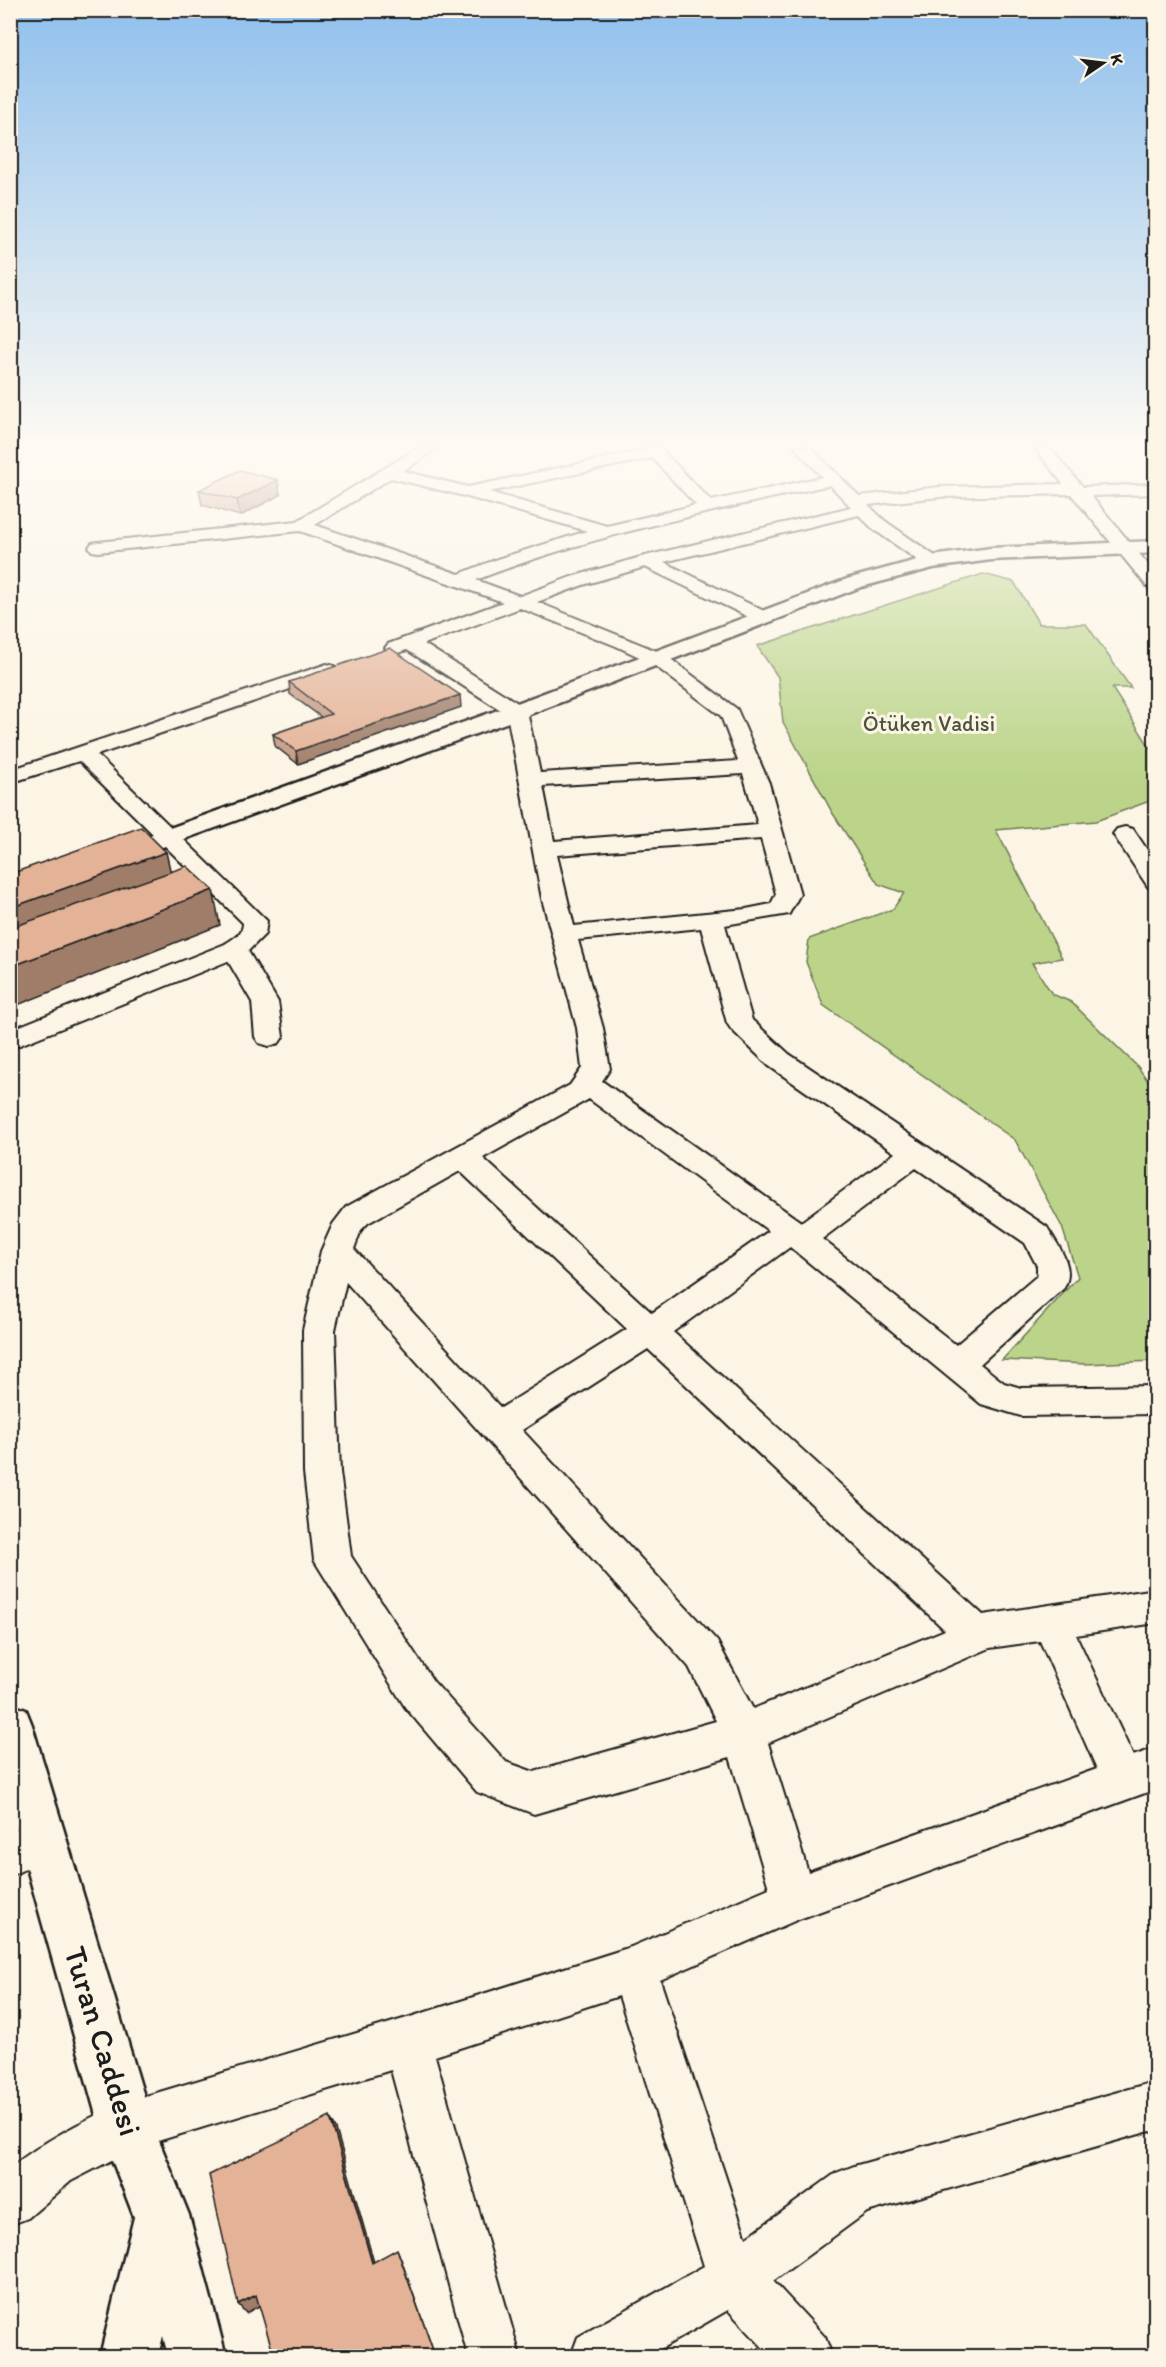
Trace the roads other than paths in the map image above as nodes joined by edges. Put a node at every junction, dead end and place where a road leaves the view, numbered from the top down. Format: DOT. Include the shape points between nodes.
graph roads {
  1 [pos="391,557"];
  2 [pos="521,557"];
  3 [pos="660,557"];
  4 [pos="925,557"];
  5 [pos="966,557"];
  6 [pos="1072,557"];
  7 [pos="1133,557"];
  8 [pos="647,561"];
  9 [pos="932,562"];
  10 [pos="458,581"];
  11 [pos="1155,586"];
  12 [pos="521,602"];
  13 [pos="760,617"];
  14 [pos="409,643"];
  15 [pos="374,655"];
  16 [pos="657,658"];
  17 [pos="342,666"];
  18 [pos="517,711"];
  19 [pos="83,753"];
  20 [pos="751,766"];
  21 [pos="10,777"];
  22 [pos="530,780"];
  23 [pos="771,831"];
  24 [pos="1125,834"];
  25 [pos="168,836"];
  26 [pos="544,849"];
  27 [pos="94,864"];
  28 [pos="1151,869"];
  29 [pos="711,919"];
  30 [pos="564,934"];
  31 [pos="234,949"];
  32 [pos="269,1037"];
  33 [pos="10,1040"];
  34 [pos="586,1083"];
  35 [pos="915,1153"];
  36 [pos="462,1157"];
  37 [pos="795,1235"];
  38 [pos="337,1251"];
  39 [pos="650,1331"];
  40 [pos="956,1365"];
  41 [pos="1155,1400"];
  42 [pos="497,1428"];
  43 [pos="1155,1606"];
  44 [pos="1050,1621"];
  45 [pos="977,1635"];
  46 [pos="10,1725"];
  47 [pos="744,1733"];
  48 [pos="1139,1774"];
  49 [pos="27,1847"];
  50 [pos="794,1899"];
  51 [pos="633,1969"];
  52 [pos="407,2042"];
  53 [pos="1155,2109"];
  54 [pos="126,2126"];
  55 [pos="10,2200"];
  56 [pos="161,2216"];
  57 [pos="734,2278"];
  58 [pos="129,2356"];
  59 [pos="198,2356"];
  60 [pos="494,2356"];
  61 [pos="597,2356"];
  62 [pos="807,2356"];
  1 -- 10 [label="street"];
  2 -- 10 [label="street"];
  3 -- 8 [label="street"];
  4 -- 9 [label="street"];
  5 -- 9 [label="street"];
  6 -- 16 [label="street" via="951,571 701,651"];
  7 -- 11 [label="street"];
  8 -- 12 [label="street"];
  8 -- 13 [label="street"];
  9 -- 13 [label="street" via="854,583"];
  10 -- 12 [label="street"];
  12 -- 14 [label="street"];
  12 -- 16 [label="street"];
  13 -- 16 [label="street"];
  14 -- 15 [label="street"];
  14 -- 18 [label="street"];
  16 -- 18 [label="street"];
  16 -- 20 [label="street" via="730,713"];
  17 -- 19 [label="street"];
  18 -- 22 [label="street"];
  18 -- 25 [label="street"];
  19 -- 21 [label="street"];
  19 -- 25 [label="street"];
  20 -- 22 [label="street"];
  20 -- 23 [label="street"];
  22 -- 26 [label="street"];
  23 -- 26 [label="street"];
  23 -- 29 [label="street" via="788,894 780,909"];
  24 -- 28 [label="street"];
  25 -- 27 [label="street"];
  25 -- 31 [label="street" via="204,886 255,921 253,936"];
  26 -- 30 [label="street"];
  29 -- 30 [label="street"];
  29 -- 35 [label="street" via="740,1023 779,1060"];
  30 -- 34 [label="street" via="590,1028 596,1069"];
  31 -- 32 [label="street" via="265,1002"];
  31 -- 33 [label="street"];
  34 -- 36 [label="street" via="580,1092"];
  34 -- 37 [label="street"];
  35 -- 37 [label="street"];
  35 -- 40 [label="street" via="1036,1235 1053,1266 1053,1280"];
  36 -- 38 [label="street" via="357,1215 348,1224"];
  36 -- 39 [label="street"];
  37 -- 39 [label="street"];
  37 -- 40 [label="street"];
  38 -- 42 [label="street"];
  38 -- 47 [label="street" via="319,1330 322,1472 333,1560 419,1694 492,1777 534,1793"];
  39 -- 42 [label="street"];
  39 -- 45 [label="street"];
  40 -- 41 [label="street" via="993,1394 1021,1402"];
  42 -- 47 [label="street" via="703,1654"];
  43 -- 44 [label="street"];
  44 -- 45 [label="street"];
  44 -- 48 [label="street"];
  45 -- 47 [label="street"];
  46 -- 49 [label="street, Turan Caddesi"];
  47 -- 50 [label="street"];
  48 -- 50 [label="street"];
  49 -- 54 [label="street, Turan Caddesi"];
  50 -- 51 [label="street"];
  51 -- 52 [label="street"];
  51 -- 57 [label="street"];
  52 -- 54 [label="street"];
  52 -- 60 [label="street"];
  53 -- 57 [label="street" via="1150,2107 854,2191"];
  54 -- 55 [label="street" via="54,2164"];
  54 -- 56 [label="street, Turan Caddesi"];
  56 -- 58 [label="street"];
  56 -- 59 [label="street, Turan Caddesi"];
  57 -- 61 [label="street"];
  57 -- 62 [label="street"];
}
